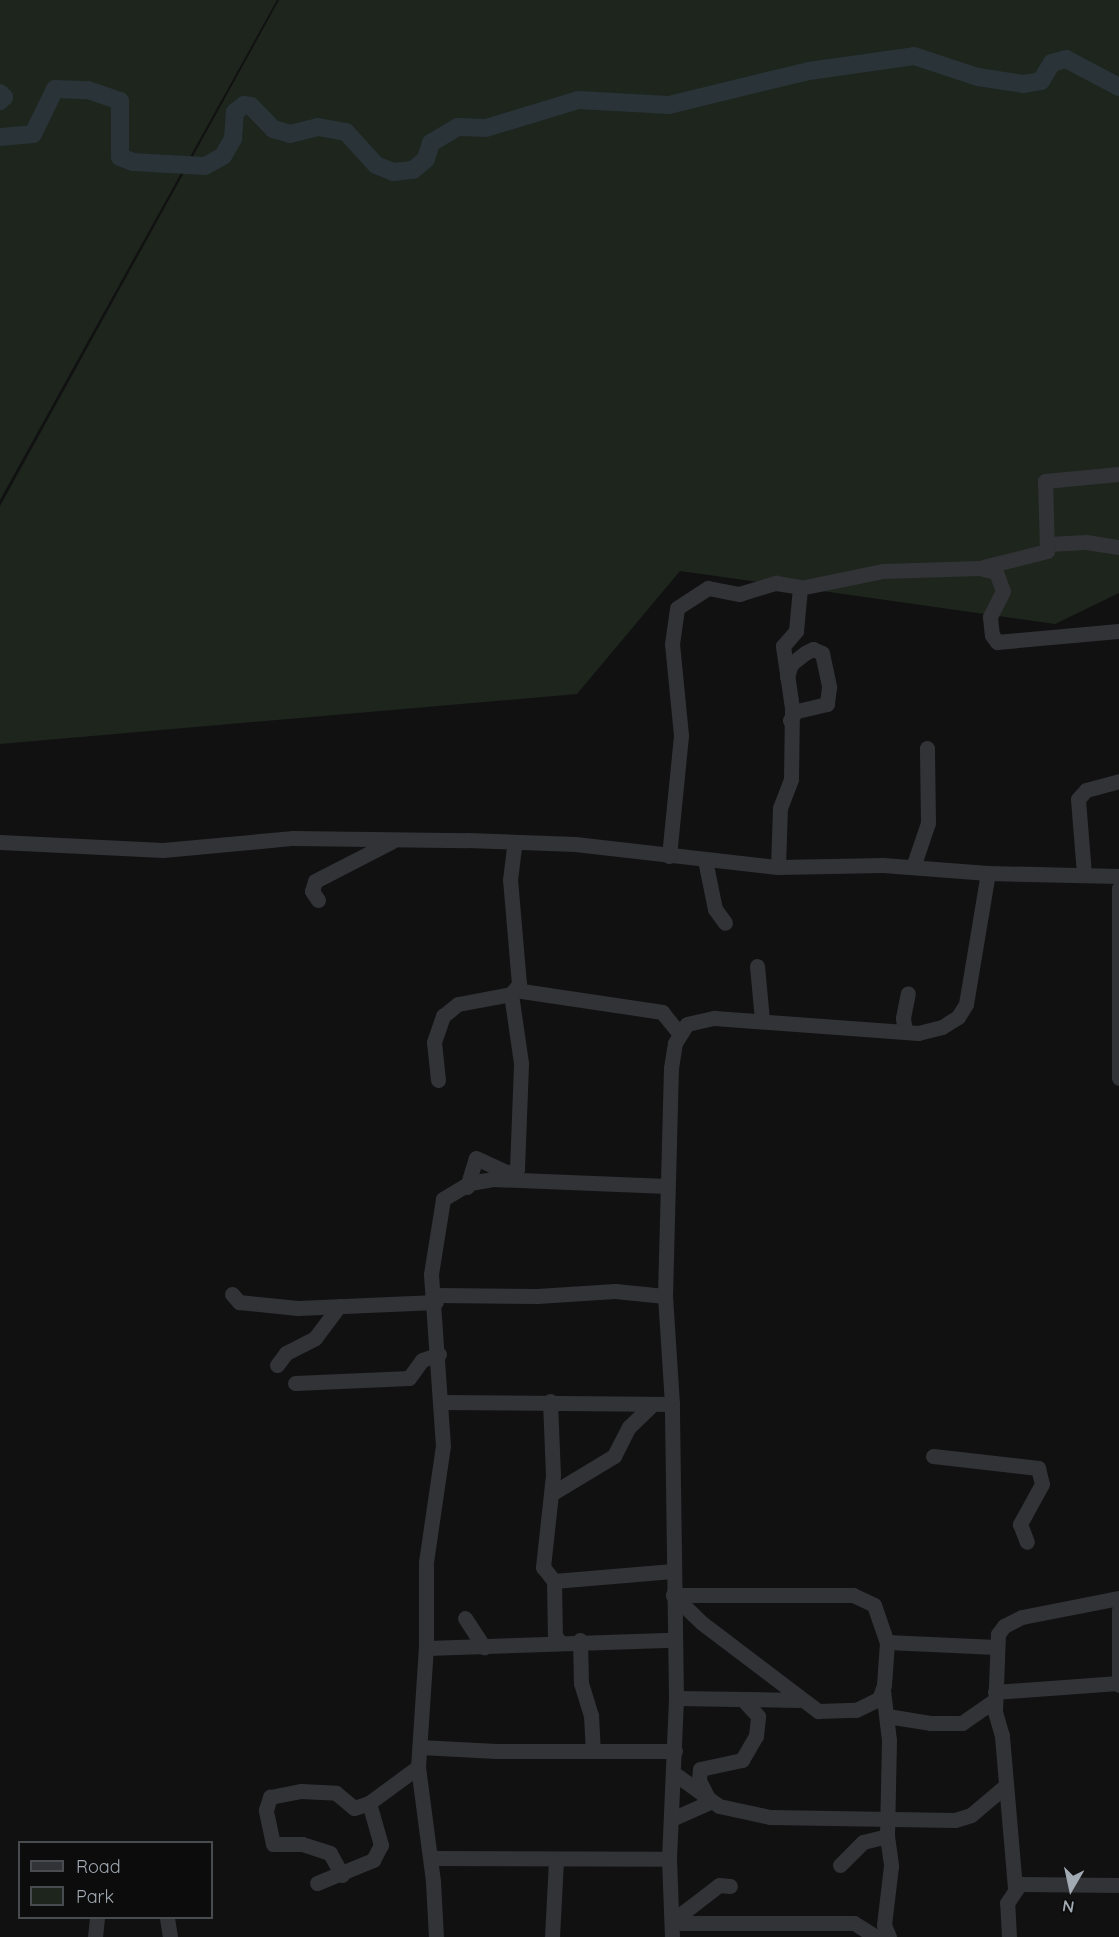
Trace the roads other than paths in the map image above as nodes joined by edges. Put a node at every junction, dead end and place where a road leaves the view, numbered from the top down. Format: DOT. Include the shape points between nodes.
graph roads {
  1 [pos="1119,474"];
  2 [pos="1048,544"];
  3 [pos="1119,547"];
  4 [pos="980,568"];
  5 [pos="802,587"];
  6 [pos="1119,631"];
  7 [pos="787,676"];
  8 [pos="790,720"];
  9 [pos="927,748"];
  10 [pos="1119,781"];
  11 [pos="0,842"];
  12 [pos="391,842"];
  13 [pos="515,842"];
  14 [pos="669,855"];
  15 [pos="705,860"];
  16 [pos="778,867"];
  17 [pos="913,867"];
  18 [pos="988,873"];
  19 [pos="1084,874"];
  20 [pos="1119,876"];
  21 [pos="1119,888"];
  22 [pos="318,900"];
  23 [pos="725,923"];
  24 [pos="757,966"];
  25 [pos="513,992"];
  26 [pos="908,993"];
  27 [pos="762,1020"];
  28 [pos="905,1031"];
  29 [pos="679,1033"];
  30 [pos="1119,1078"];
  31 [pos="438,1080"];
  32 [pos="667,1186"];
  33 [pos="467,1187"];
  34 [pos="232,1294"];
  35 [pos="665,1296"];
  36 [pos="435,1298"];
  37 [pos="339,1306"];
  38 [pos="439,1354"];
  39 [pos="277,1365"];
  40 [pos="295,1383"];
  41 [pos="550,1401"];
  42 [pos="441,1402"];
  43 [pos="652,1404"];
  44 [pos="672,1404"];
  45 [pos="933,1456"];
  46 [pos="551,1494"];
  47 [pos="1027,1542"];
  48 [pos="674,1571"];
  49 [pos="554,1581"];
  50 [pos="673,1595"];
  51 [pos="1119,1598"];
  52 [pos="1119,1610"];
  53 [pos="465,1618"];
  54 [pos="673,1640"];
  55 [pos="580,1641"];
  56 [pos="560,1642"];
  57 [pos="887,1642"];
  58 [pos="484,1647"];
  59 [pos="996,1647"];
  60 [pos="426,1648"];
  61 [pos="1119,1684"];
  62 [pos="884,1690"];
  63 [pos="995,1696"];
  64 [pos="676,1698"];
  65 [pos="742,1699"];
  66 [pos="799,1700"];
  67 [pos="886,1716"];
  68 [pos="420,1747"];
  69 [pos="593,1751"];
  70 [pos="675,1751"];
  71 [pos="418,1767"];
  72 [pos="675,1774"];
  73 [pos="1004,1787"];
  74 [pos="710,1802"];
  75 [pos="369,1803"];
  76 [pos="674,1818"];
  77 [pos="888,1818"];
  78 [pos="887,1836"];
  79 [pos="431,1858"];
  80 [pos="669,1859"];
  81 [pos="556,1860"];
  82 [pos="840,1865"];
  83 [pos="342,1875"];
  84 [pos="317,1883"];
  85 [pos="1119,1885"];
  86 [pos="730,1886"];
  87 [pos="1015,1888"];
  88 [pos="97,1919"];
  89 [pos="167,1919"];
  90 [pos="674,1928"];
  91 [pos="96,1937"];
  92 [pos="170,1937"];
  93 [pos="436,1937"];
  94 [pos="552,1937"];
  95 [pos="876,1937"];
  96 [pos="889,1937"];
  97 [pos="1009,1937"];
  1 -- 2 [label="street" via="1043,483"];
  2 -- 3 [label="street" via="1086,542"];
  2 -- 4 [label="street" via="1043,554"];
  4 -- 5 [label="street" via="883,571"];
  4 -- 6 [label="street" via="996,572 1003,591 990,617 997,642"];
  5 -- 7 [label="street" via="796,631 783,646"];
  5 -- 14 [label="street" via="776,583 740,594 708,588 677,608 672,644 681,735"];
  7 -- 8 [label="street"];
  7 -- 8 [label="street" via="791,664 808,652 815,649 822,653 829,687 827,704 796,711"];
  8 -- 16 [label="street" via="791,779 789,793 780,808"];
  9 -- 17 [label="street" via="928,823"];
  10 -- 19 [label="street" via="1086,790 1078,799"];
  11 -- 12 [label="street" via="163,850 294,838"];
  12 -- 13 [label="street"];
  12 -- 22 [label="street" via="315,881 312,891"];
  13 -- 14 [label="street" via="575,844"];
  13 -- 25 [label="street" via="510,880 520,975"];
  14 -- 15 [label="street"];
  15 -- 16 [label="street"];
  15 -- 23 [label="street" via="714,909"];
  16 -- 17 [label="street" via="834,863"];
  17 -- 18 [label="street"];
  18 -- 19 [label="street"];
  18 -- 28 [label="street" via="979,942 963,1009 942,1027"];
  19 -- 20 [label="street"];
  21 -- 30 [label="street"];
  24 -- 27 [label="street"];
  25 -- 29 [label="street" via="656,1010"];
  25 -- 31 [label="street" via="459,1004 443,1016 434,1042"];
  25 -- 33 [label="street" via="521,1063 518,1169 508,1173 476,1158"];
  26 -- 28 [label="street" via="903,1018"];
  27 -- 28 [label="street"];
  27 -- 29 [label="street" via="703,1019 689,1023"];
  29 -- 32 [label="street" via="671,1068"];
  32 -- 33 [label="street" via="493,1179"];
  32 -- 35 [label="street"];
  33 -- 36 [label="street" via="443,1198 438,1250 432,1264"];
  34 -- 37 [label="street" via="240,1302 298,1308"];
  35 -- 36 [label="street" via="615,1291"];
  35 -- 44 [label="street"];
  36 -- 37 [label="street"];
  36 -- 38 [label="street"];
  37 -- 39 [label="street" via="315,1338 286,1353"];
  38 -- 40 [label="street" via="422,1360 409,1378"];
  38 -- 42 [label="street"];
  41 -- 42 [label="street"];
  41 -- 43 [label="street"];
  41 -- 46 [label="street"];
  42 -- 60 [label="street" via="443,1455 426,1562"];
  43 -- 44 [label="street"];
  43 -- 46 [label="street" via="629,1427 614,1456"];
  44 -- 48 [label="street"];
  45 -- 47 [label="street" via="1038,1468 1042,1484 1020,1524"];
  46 -- 49 [label="street" via="543,1567"];
  48 -- 49 [label="street"];
  48 -- 50 [label="street"];
  49 -- 56 [label="street" via="555,1636"];
  50 -- 54 [label="street"];
  50 -- 57 [label="street" via="860,1597 876,1608"];
  50 -- 66 [label="street"];
  51 -- 59 [label="street" via="1018,1618 1000,1629"];
  52 -- 61 [label="street"];
  53 -- 58 [label="street"];
  54 -- 55 [label="street"];
  54 -- 64 [label="street"];
  55 -- 56 [label="street"];
  55 -- 69 [label="street" via="581,1683 591,1715"];
  56 -- 58 [label="street"];
  57 -- 59 [label="street"];
  57 -- 62 [label="street"];
  58 -- 60 [label="street"];
  59 -- 63 [label="street"];
  60 -- 68 [label="street"];
  61 -- 63 [label="street"];
  62 -- 66 [label="street" via="873,1703 850,1711 818,1711"];
  62 -- 67 [label="street"];
  63 -- 67 [label="street" via="962,1723"];
  63 -- 73 [label="street" via="1002,1736"];
  64 -- 65 [label="street"];
  64 -- 70 [label="street"];
  65 -- 66 [label="street"];
  65 -- 74 [label="street" via="758,1714 758,1730 742,1760 705,1765 698,1772"];
  67 -- 77 [label="street"];
  68 -- 69 [label="street"];
  68 -- 71 [label="street"];
  69 -- 70 [label="street"];
  70 -- 72 [label="street"];
  71 -- 75 [label="street"];
  71 -- 79 [label="street"];
  72 -- 74 [label="street"];
  72 -- 76 [label="street"];
  73 -- 77 [label="street" via="960,1820"];
  73 -- 87 [label="street"];
  74 -- 76 [label="street"];
  74 -- 77 [label="street" via="738,1813 770,1817"];
  75 -- 83 [label="street" via="381,1845 373,1860"];
  75 -- 83 [label="street" via="354,1808 336,1793 301,1791 270,1797 266,1810 273,1844 302,1844 330,1853"];
  76 -- 80 [label="street"];
  77 -- 78 [label="street"];
  78 -- 82 [label="street" via="863,1842"];
  78 -- 96 [label="street" via="891,1866 884,1925"];
  79 -- 81 [label="street"];
  79 -- 93 [label="street"];
  80 -- 81 [label="street"];
  80 -- 90 [label="street"];
  81 -- 94 [label="street"];
  83 -- 84 [label="street"];
  85 -- 87 [label="street" via="1026,1882"];
  86 -- 90 [label="street" via="719,1884 684,1912"];
  87 -- 97 [label="street" via="1006,1907"];
  88 -- 91 [label="street"];
  89 -- 92 [label="street"];
  90 -- 95 [label="street" via="854,1923"];
}
